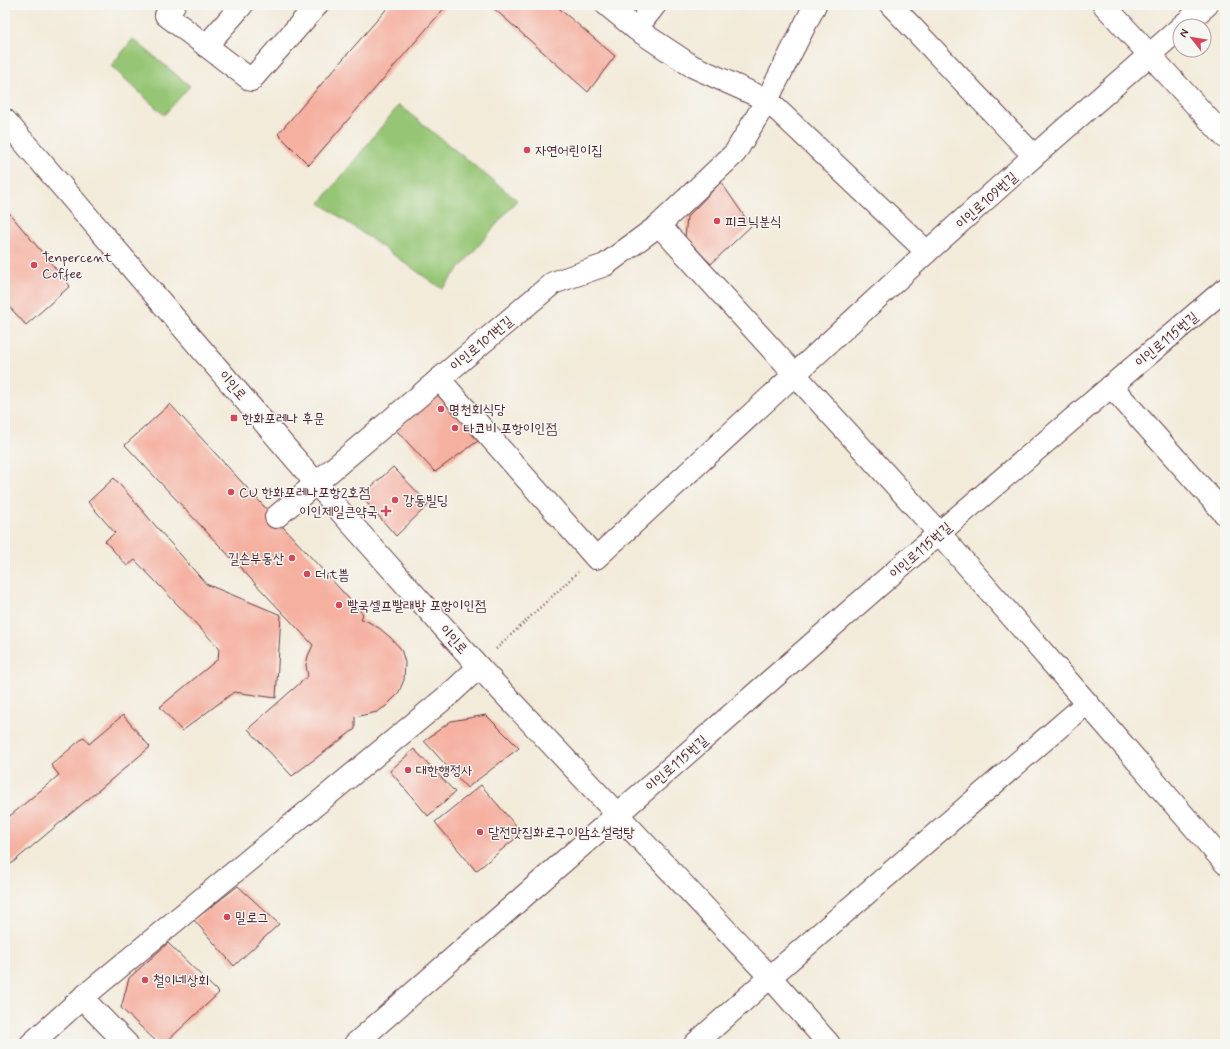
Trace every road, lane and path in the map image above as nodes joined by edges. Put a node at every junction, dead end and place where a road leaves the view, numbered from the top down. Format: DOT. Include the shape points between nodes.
graph roads {
  1 [pos="174,5"];
  2 [pos="242,5"];
  3 [pos="317,5"];
  4 [pos="607,5"];
  5 [pos="656,5"];
  6 [pos="815,5"];
  7 [pos="891,5"];
  8 [pos="1104,5"];
  9 [pos="1207,5"];
  10 [pos="1192,18"];
  11 [pos="636,29"];
  12 [pos="1172,35"];
  13 [pos="206,46"];
  14 [pos="1149,54"];
  15 [pos="767,100"];
  16 [pos="5,120"];
  17 [pos="1225,138"];
  18 [pos="1034,156"];
  19 [pos="659,225"];
  20 [pos="927,252"];
  21 [pos="1225,289"];
  22 [pos="795,375"];
  23 [pos="439,379"];
  24 [pos="1111,386"];
  25 [pos="316,482"];
  26 [pos="1225,514"];
  27 [pos="276,517"];
  28 [pos="939,533"];
  29 [pos="594,556"];
  30 [pos="496,650"];
  31 [pos="479,667"];
  32 [pos="1087,703"];
  33 [pos="618,814"];
  34 [pos="1225,863"];
  35 [pos="770,977"];
  36 [pos="82,998"];
  37 [pos="31,1044"];
  38 [pos="127,1044"];
  39 [pos="355,1044"];
  40 [pos="695,1044"];
  41 [pos="829,1044"];
  1 -- 13 [label="street" via="166,15"];
  2 -- 13 [label="street"];
  3 -- 13 [label="street" via="251,80"];
  4 -- 11 [label="street"];
  5 -- 11 [label="street"];
  6 -- 15 [label="street"];
  7 -- 18 [label="street"];
  8 -- 14 [label="street"];
  9 -- 10 [label="street, 이인로109번길"];
  11 -- 15 [label="street" via="692,66"];
  12 -- 14 [label="street, 이인로109번길"];
  14 -- 17 [label="street"];
  14 -- 18 [label="street, 이인로109번길"];
  15 -- 19 [label="street, 이인로101번길" via="735,153"];
  15 -- 20 [label="street"];
  16 -- 25 [label="street, 이인로"];
  18 -- 20 [label="street, 이인로109번길"];
  19 -- 22 [label="street"];
  19 -- 23 [label="street, 이인로101번길" via="605,265 553,282"];
  20 -- 22 [label="street, 이인로109번길"];
  21 -- 24 [label="street, 이인로115번길"];
  22 -- 28 [label="street"];
  22 -- 29 [label="street, 이인로109번길" via="596,558"];
  23 -- 25 [label="street, 이인로101번길"];
  23 -- 29 [label="street"];
  24 -- 26 [label="street"];
  24 -- 28 [label="street, 이인로115번길"];
  25 -- 27 [label="street, 이인로101번길"];
  25 -- 31 [label="street, 이인로"];
  28 -- 32 [label="street"];
  28 -- 33 [label="street, 이인로115번길"];
  29 -- 30 [label="path"];
  31 -- 33 [label="street, 이인로"];
  31 -- 36 [label="street" via="445,698"];
  32 -- 34 [label="street"];
  32 -- 35 [label="street"];
  33 -- 35 [label="street, 이인로"];
  33 -- 39 [label="street, 이인로115번길"];
  35 -- 40 [label="street"];
  35 -- 41 [label="street, 이인로"];
  36 -- 37 [label="street"];
  36 -- 38 [label="street"];
}
